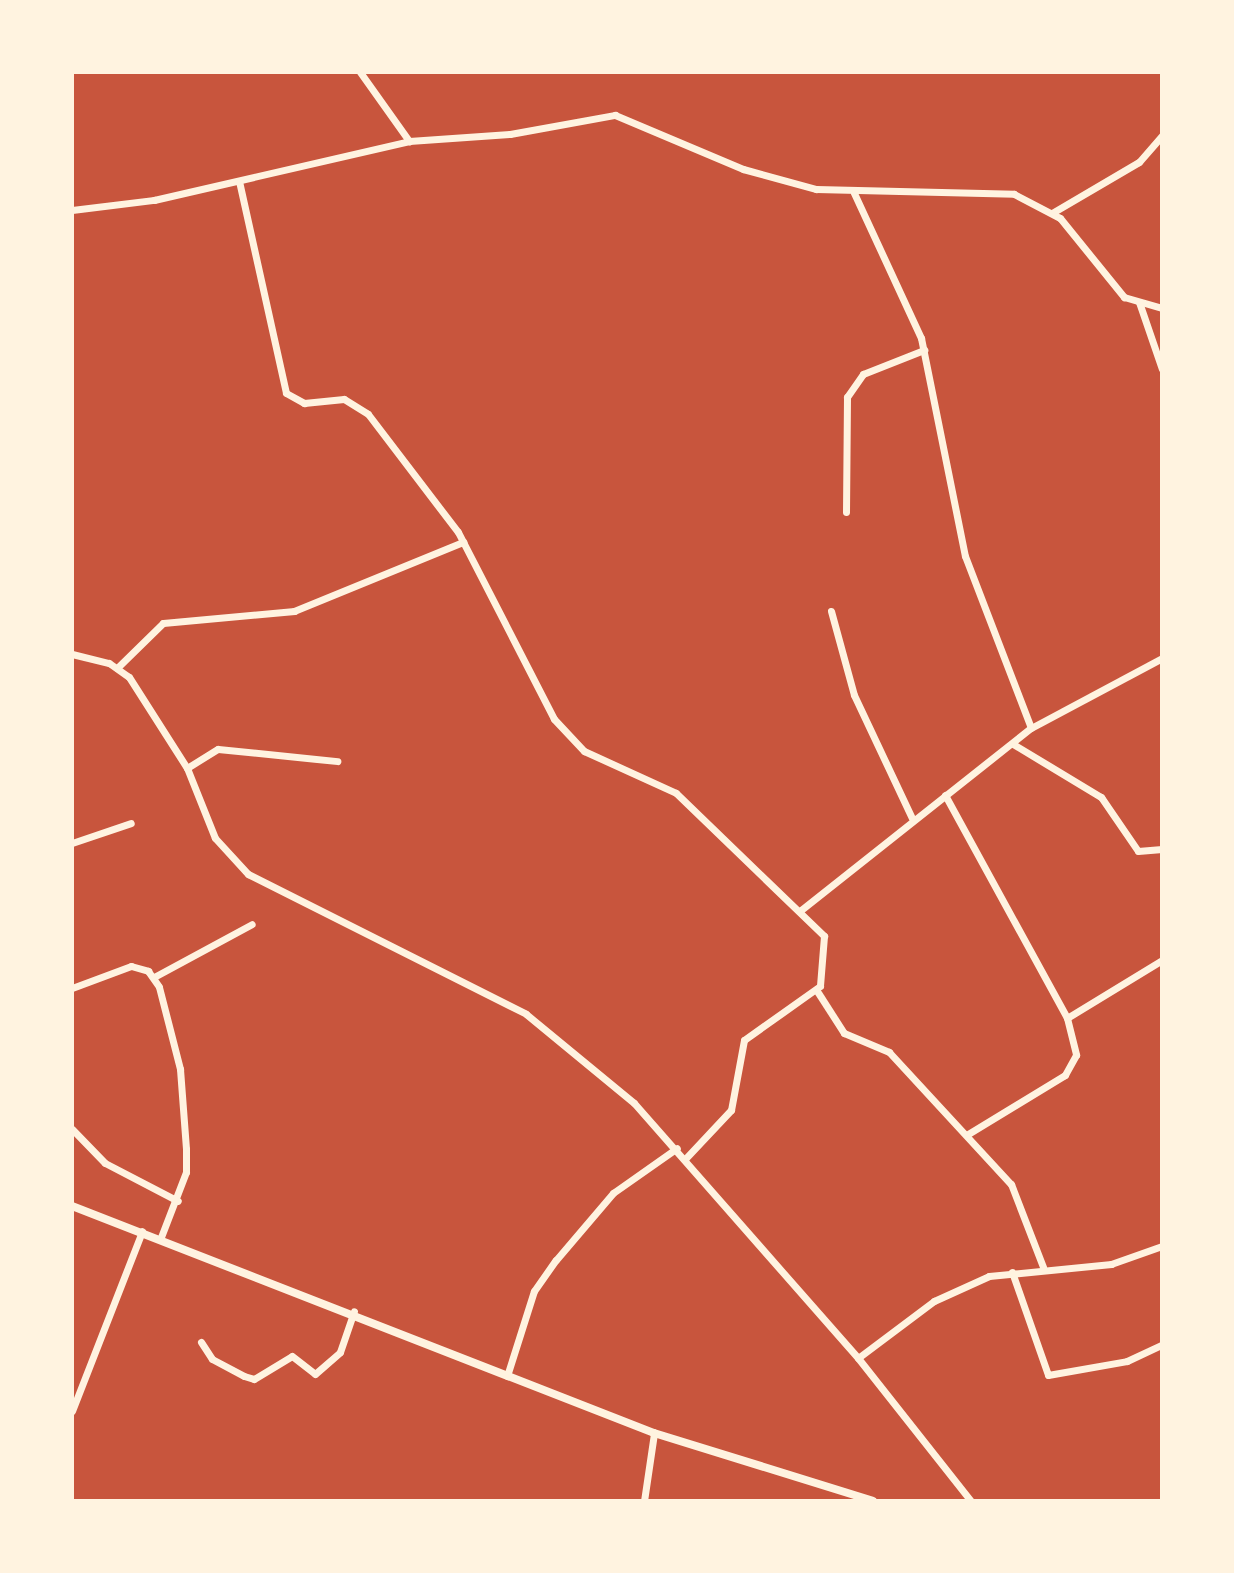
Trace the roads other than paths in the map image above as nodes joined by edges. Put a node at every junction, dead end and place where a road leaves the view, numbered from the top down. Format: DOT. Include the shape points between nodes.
graph roads {
  1 [pos="360,72"];
  2 [pos="1162,136"];
  3 [pos="409,141"];
  4 [pos="239,181"];
  5 [pos="854,193"];
  6 [pos="72,210"];
  7 [pos="1052,213"];
  8 [pos="1139,302"];
  9 [pos="1162,308"];
  10 [pos="924,350"];
  11 [pos="1162,369"];
  12 [pos="846,512"];
  13 [pos="463,542"];
  14 [pos="831,611"];
  15 [pos="72,654"];
  16 [pos="1162,658"];
  17 [pos="117,668"];
  18 [pos="1031,728"];
  19 [pos="1013,744"];
  20 [pos="337,761"];
  21 [pos="187,768"];
  22 [pos="945,795"];
  23 [pos="912,818"];
  24 [pos="131,823"];
  25 [pos="72,843"];
  26 [pos="1162,849"];
  27 [pos="801,910"];
  28 [pos="252,924"];
  29 [pos="1162,960"];
  30 [pos="154,977"];
  31 [pos="72,988"];
  32 [pos="817,991"];
  33 [pos="1067,1018"];
  34 [pos="72,1129"];
  35 [pos="968,1134"];
  36 [pos="677,1148"];
  37 [pos="686,1158"];
  38 [pos="178,1201"];
  39 [pos="72,1206"];
  40 [pos="142,1231"];
  41 [pos="161,1237"];
  42 [pos="1162,1246"];
  43 [pos="1043,1267"];
  44 [pos="1012,1272"];
  45 [pos="354,1311"];
  46 [pos="201,1342"];
  47 [pos="1162,1345"];
  48 [pos="858,1358"];
  49 [pos="507,1376"];
  50 [pos="72,1411"];
  51 [pos="654,1433"];
  52 [pos="644,1501"];
  53 [pos="873,1501"];
  54 [pos="971,1501"];
  1 -- 3 [label="street"];
  2 -- 7 [label="street" via="1139,162"];
  3 -- 4 [label="street"];
  3 -- 5 [label="street" via="478,138 615,115 743,169"];
  4 -- 6 [label="street"];
  4 -- 13 [label="street" via="286,393 304,403 344,399 368,414"];
  5 -- 7 [label="street" via="971,189 1014,194"];
  5 -- 10 [label="street"];
  7 -- 8 [label="street" via="1090,252 1117,291"];
  8 -- 9 [label="street"];
  8 -- 11 [label="street"];
  10 -- 12 [label="street" via="863,374 847,397"];
  10 -- 18 [label="street" via="965,556"];
  13 -- 17 [label="street" via="294,611 163,623"];
  13 -- 27 [label="street" via="554,719 584,751 676,793"];
  14 -- 23 [label="street" via="854,695"];
  15 -- 17 [label="street"];
  16 -- 18 [label="street"];
  17 -- 21 [label="street" via="159,718"];
  18 -- 19 [label="street"];
  19 -- 22 [label="street"];
  19 -- 26 [label="street" via="1101,797 1138,851"];
  20 -- 21 [label="street" via="218,749"];
  21 -- 36 [label="street" via="215,838 248,874 526,1014"];
  22 -- 23 [label="street"];
  22 -- 33 [label="street"];
  23 -- 27 [label="street"];
  24 -- 25 [label="street"];
  27 -- 32 [label="street" via="826,946"];
  28 -- 30 [label="street"];
  29 -- 33 [label="street"];
  30 -- 31 [label="street" via="131,966"];
  30 -- 38 [label="street" via="184,1100 186,1172"];
  32 -- 35 [label="street" via="844,1033 889,1052"];
  32 -- 37 [label="street" via="744,1040 731,1110"];
  33 -- 35 [label="street" via="1074,1065"];
  34 -- 38 [label="street" via="105,1163"];
  35 -- 43 [label="street" via="1022,1201"];
  36 -- 37 [label="street"];
  36 -- 49 [label="street" via="613,1193 556,1260 534,1291"];
  37 -- 48 [label="street"];
  38 -- 41 [label="street"];
  39 -- 40 [label="street"];
  40 -- 41 [label="street"];
  40 -- 50 [label="street"];
  41 -- 45 [label="street"];
  42 -- 43 [label="street" via="1111,1264"];
  43 -- 44 [label="street"];
  44 -- 47 [label="street" via="1048,1375 1127,1361"];
  44 -- 48 [label="street" via="934,1301"];
  45 -- 46 [label="street" via="340,1352 315,1374 292,1356 254,1379 212,1359"];
  45 -- 49 [label="street"];
  48 -- 54 [label="street"];
  49 -- 51 [label="street"];
  51 -- 52 [label="street"];
  51 -- 53 [label="street"];
}
